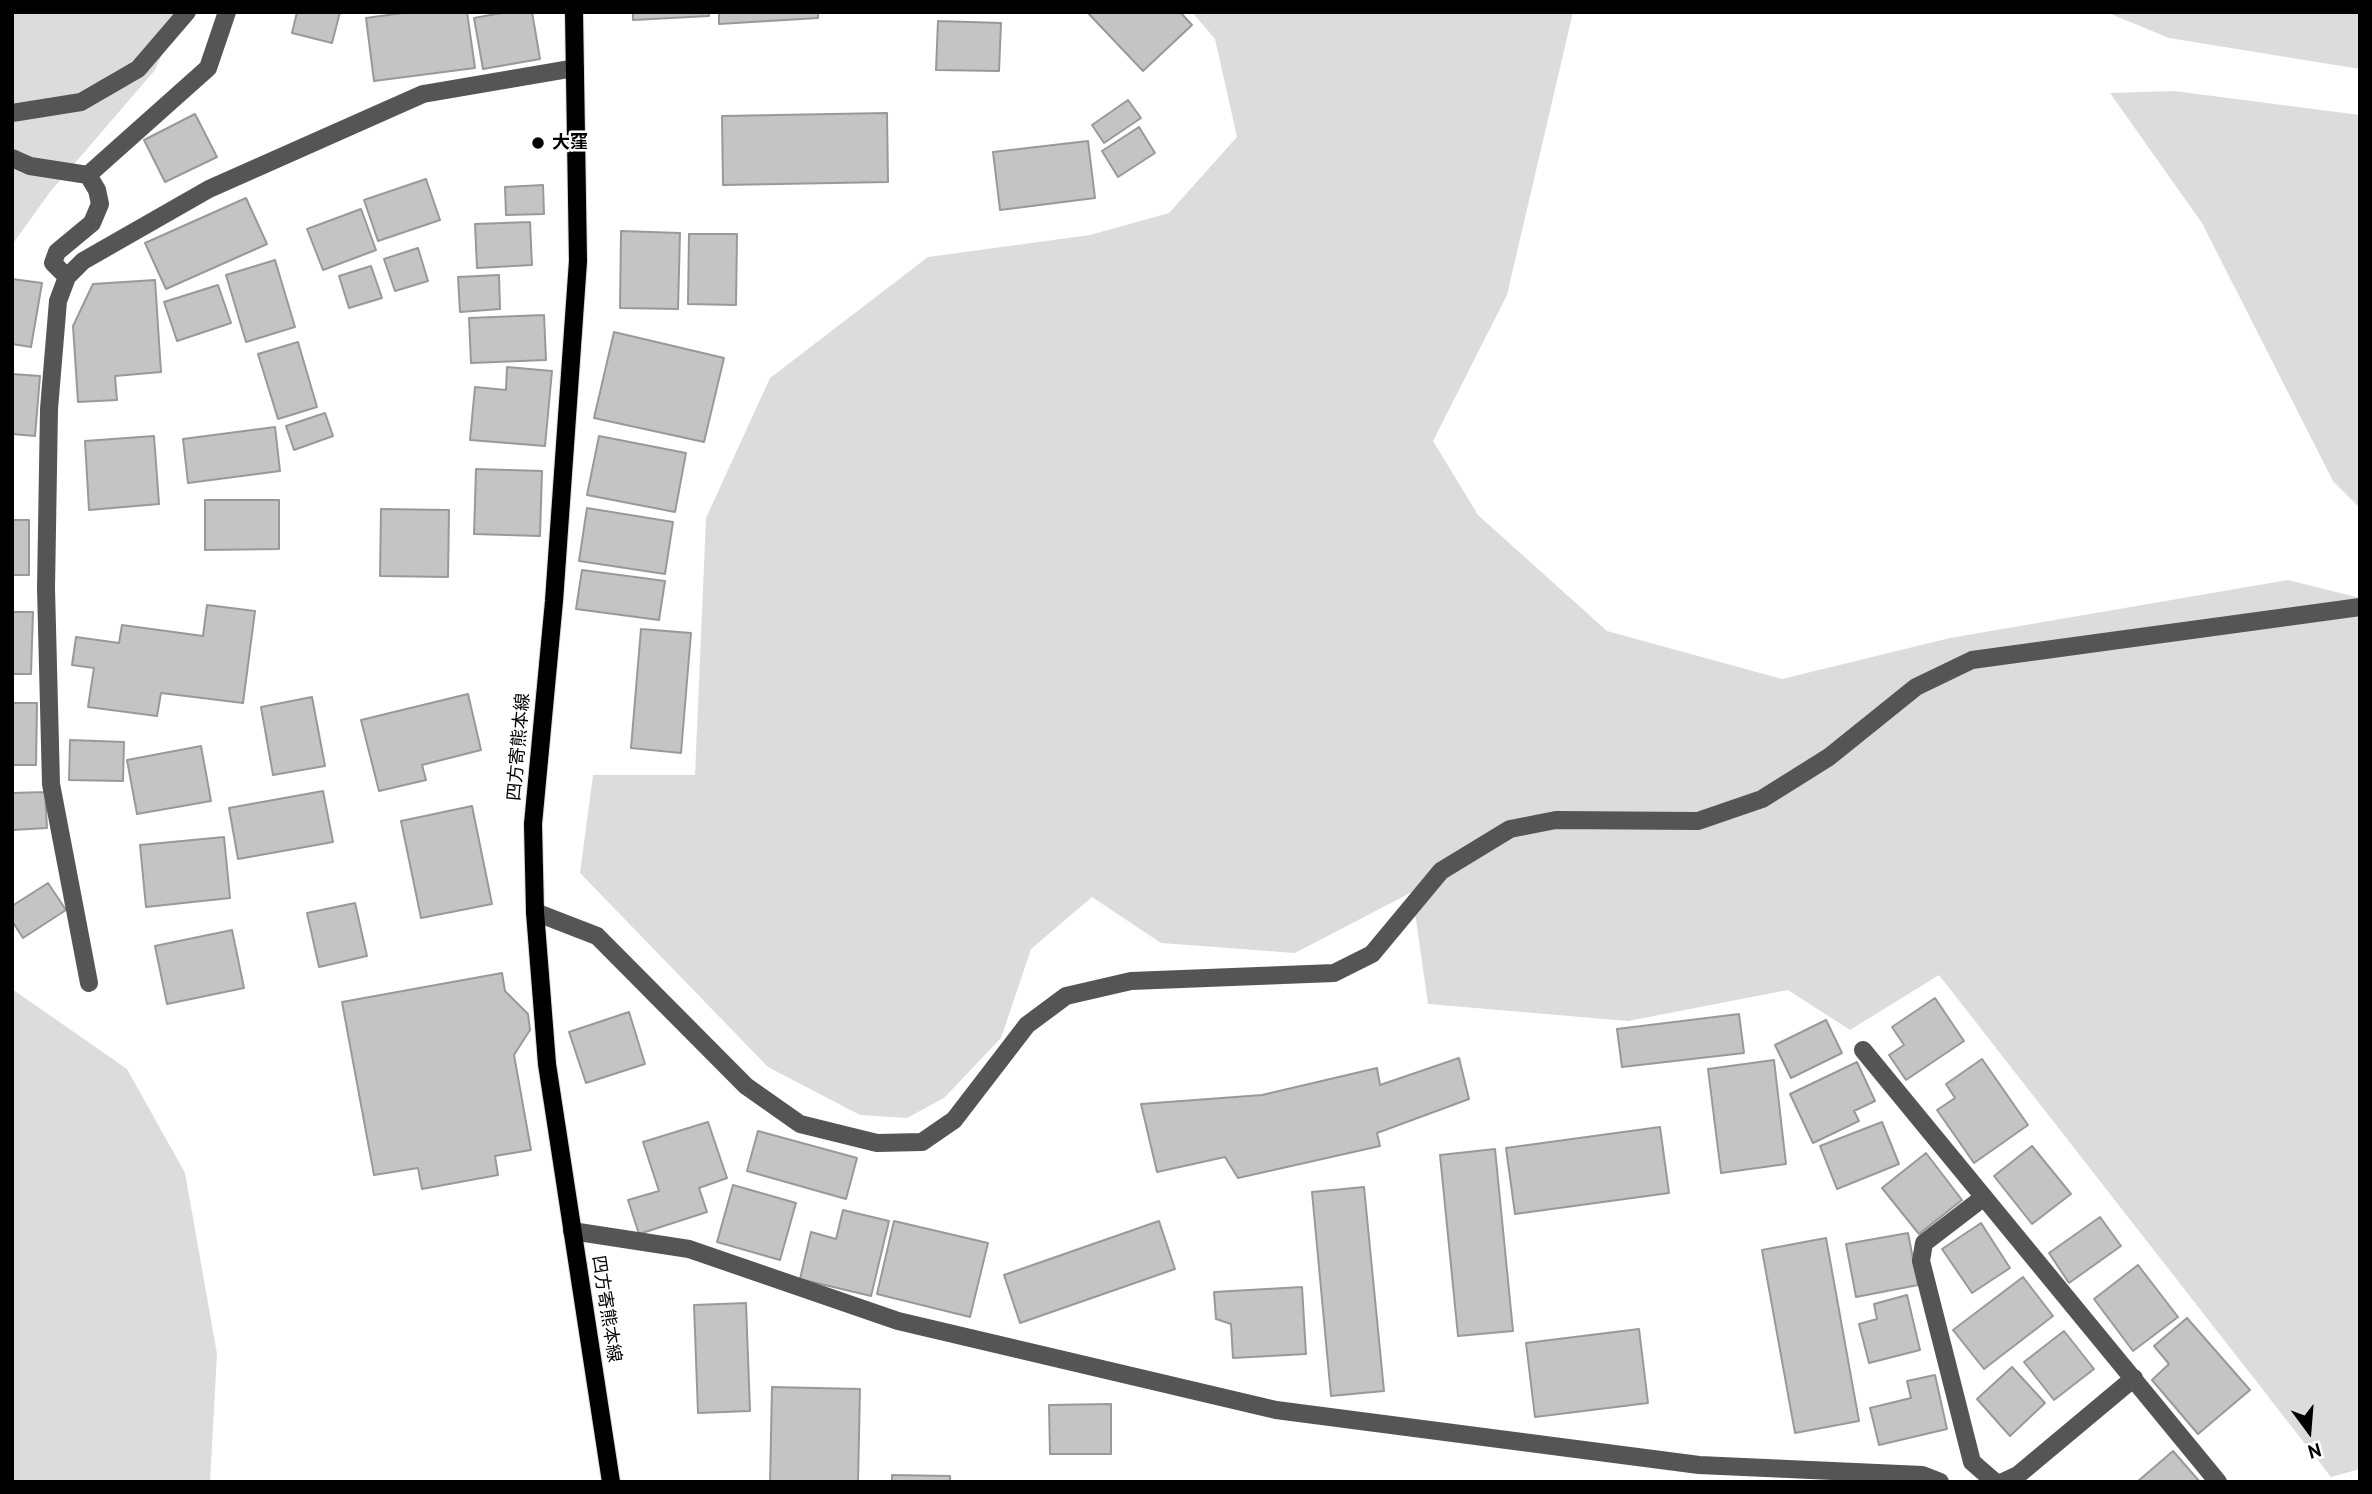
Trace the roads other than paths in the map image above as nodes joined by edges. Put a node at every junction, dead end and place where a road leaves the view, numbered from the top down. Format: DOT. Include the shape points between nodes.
graph roads {
  1 [pos="187,12"];
  2 [pos="227,12"];
  3 [pos="574,12"];
  4 [pos="575,68"];
  5 [pos="12,113"];
  6 [pos="12,158"];
  7 [pos="88,176"];
  8 [pos="67,277"];
  9 [pos="2360,607"];
  10 [pos="536,912"];
  11 [pos="89,983"];
  12 [pos="1863,1050"];
  13 [pos="1984,1197"];
  14 [pos="572,1231"];
  15 [pos="2134,1378"];
  16 [pos="611,1482"];
  17 [pos="1940,1482"];
  18 [pos="1995,1482"];
  19 [pos="2003,1482"];
  20 [pos="2218,1482"];
  1 -- 5 [label="street" via="138,69 81,102"];
  2 -- 7 [label="street" via="208,68"];
  3 -- 4 [label="main road, 四方寄熊本線"];
  4 -- 8 [label="street" via="424,94 209,189 83,261"];
  4 -- 10 [label="main road, 四方寄熊本線" via="578,261 533,824"];
  6 -- 7 [label="street" via="30,166"];
  7 -- 8 [label="street" via="100,204 92,223 57,253 53,263"];
  8 -- 11 [label="street" via="58,302 49,409 46,588 51,783"];
  9 -- 10 [label="street" via="1972,660 1916,687 1829,757 1762,799 1698,821 1556,820 1510,829 1441,871 1372,954 1334,973 1131,981 1066,996 1027,1025 954,1121 922,1142 877,1143 800,1124 747,1086 597,936"];
  10 -- 14 [label="main road, 四方寄熊本線" via="547,1064"];
  12 -- 13 [label="street"];
  13 -- 15 [label="street"];
  13 -- 18 [label="street" via="1924,1243 1921,1261 1972,1462"];
  14 -- 16 [label="main road, 四方寄熊本線"];
  14 -- 17 [label="street" via="689,1248 898,1321 1276,1410 1699,1465 1922,1475"];
  15 -- 19 [label="street" via="2018,1475"];
  15 -- 20 [label="street"];
}
